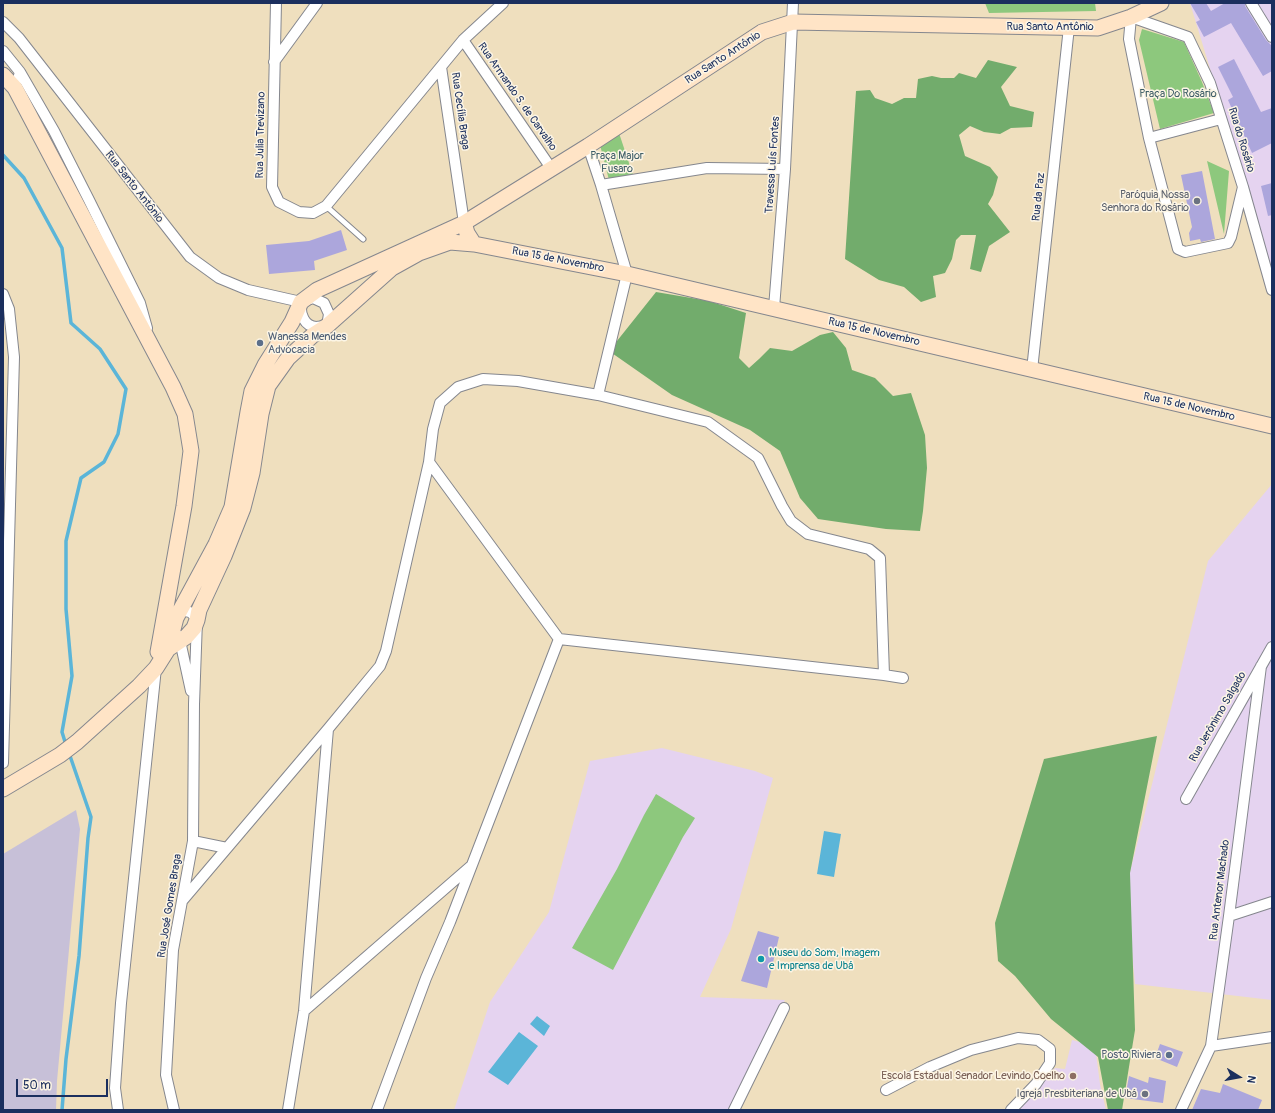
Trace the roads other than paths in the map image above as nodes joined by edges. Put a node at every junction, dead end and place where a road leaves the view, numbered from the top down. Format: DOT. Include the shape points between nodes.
graph roads {
  1 [pos="276,3"];
  2 [pos="316,3"];
  3 [pos="503,3"];
  4 [pos="794,3"];
  5 [pos="1161,3"];
  6 [pos="1250,3"];
  7 [pos="1131,17"];
  8 [pos="3,22"];
  9 [pos="793,22"];
  10 [pos="1069,27"];
  11 [pos="1272,37"];
  12 [pos="463,40"];
  13 [pos="3,52"];
  14 [pos="274,62"];
  15 [pos="441,67"];
  16 [pos="20,72"];
  17 [pos="3,75"];
  18 [pos="15,88"];
  19 [pos="1221,119"];
  20 [pos="1149,138"];
  21 [pos="588,146"];
  22 [pos="551,168"];
  23 [pos="785,169"];
  24 [pos="601,185"];
  25 [pos="1243,186"];
  26 [pos="326,206"];
  27 [pos="464,223"];
  28 [pos="363,239"];
  29 [pos="474,244"];
  30 [pos="627,274"];
  31 [pos="1272,290"];
  32 [pos="3,294"];
  33 [pos="301,302"];
  34 [pos="774,308"];
  35 [pos="326,326"];
  36 [pos="152,349"];
  37 [pos="1032,370"];
  38 [pos="598,395"];
  39 [pos="1272,426"];
  40 [pos="429,462"];
  41 [pos="178,615"];
  42 [pos="197,620"];
  43 [pos="559,639"];
  44 [pos="174,645"];
  45 [pos="1272,647"];
  46 [pos="1261,666"];
  47 [pos="156,668"];
  48 [pos="884,675"];
  49 [pos="903,678"];
  50 [pos="194,704"];
  51 [pos="328,729"];
  52 [pos="3,763"];
  53 [pos="3,789"];
  54 [pos="1186,799"];
  55 [pos="193,841"];
  56 [pos="227,848"];
  57 [pos="472,865"];
  58 [pos="182,901"];
  59 [pos="1272,902"];
  60 [pos="1229,916"];
  61 [pos="784,1008"];
  62 [pos="304,1011"];
  63 [pos="1272,1037"];
  64 [pos="1211,1046"];
  65 [pos="886,1090"];
  66 [pos="118,1110"];
  67 [pos="174,1110"];
  68 [pos="288,1110"];
  69 [pos="377,1110"];
  70 [pos="734,1110"];
  71 [pos="1011,1110"];
  72 [pos="1181,1110"];
  1 -- 14 [label="street, Rua Julia Trevizano"];
  2 -- 14 [label="street"];
  3 -- 12 [label="street, Rua Cecília Braga"];
  4 -- 9 [label="street, Travessa Luís Fontes"];
  5 -- 7 [label="street, Rua Santo Antônio"];
  6 -- 11 [label="street"];
  7 -- 10 [label="street, Rua Santo Antônio" via="1098,28"];
  7 -- 19 [label="street, Rua do Rosário" via="1188,37 1210,82"];
  7 -- 20 [label="street" via="1129,39"];
  8 -- 33 [label="street, Rua Santo Antônio" via="19,38 190,257 219,278 248,290"];
  9 -- 10 [label="street, Rua Santo Antônio"];
  9 -- 21 [label="street, Rua Santo Antônio" via="762,32"];
  9 -- 23 [label="street, Travessa Luís Fontes"];
  10 -- 37 [label="street, Rua da Paz"];
  12 -- 15 [label="street, Rua Cecília Braga"];
  12 -- 22 [label="street, Rua Armando S. de Carvalho"];
  13 -- 16 [label="street"];
  14 -- 26 [label="street, Rua Julia Trevizano" via="272,187 279,202 299,212 313,213"];
  15 -- 26 [label="street"];
  15 -- 27 [label="street, Rua Cecília Braga"];
  16 -- 18 [label="street"];
  16 -- 36 [label="street" via="54,131 140,303"];
  17 -- 18 [label="street"];
  18 -- 36 [label="street"];
  19 -- 20 [label="street"];
  19 -- 25 [label="street, Rua do Rosário"];
  20 -- 25 [label="street" via="1178,249 1185,252 1228,243"];
  21 -- 22 [label="street, Rua Santo Antônio"];
  21 -- 24 [label="street"];
  22 -- 27 [label="street, Rua Santo Antônio"];
  23 -- 24 [label="street" via="707,168"];
  23 -- 34 [label="street, Travessa Luís Fontes"];
  24 -- 30 [label="street"];
  25 -- 31 [label="street, Rua do Rosário"];
  26 -- 28 [label="lane"];
  27 -- 29 [label="street"];
  27 -- 33 [label="street, Rua Santo Antônio" via="317,290"];
  29 -- 30 [label="street, Rua 15 de Novembro"];
  29 -- 35 [label="street, Rua 15 de Novembro" via="450,242 419,253 392,268"];
  30 -- 34 [label="street, Rua 15 de Novembro"];
  30 -- 38 [label="street"];
  32 -- 52 [label="street" via="9,309 14,357"];
  33 -- 35 [label="street" via="300,313 306,322 316,327"];
  33 -- 35 [label="street" via="313,298 324,303 329,314"];
  33 -- 41 [label="street" via="252,391 232,507 216,544"];
  34 -- 37 [label="street, Rua 15 de Novembro"];
  35 -- 42 [label="street, Rua 15 de Novembro" via="288,358 268,386 243,508"];
  36 -- 47 [label="street" via="185,414 191,452"];
  37 -- 39 [label="street, Rua 15 de Novembro"];
  38 -- 40 [label="street" via="518,381 483,379 458,387 440,403 433,429"];
  38 -- 48 [label="street" via="708,422 758,458 791,522 808,534 869,549 880,558"];
  40 -- 43 [label="street"];
  40 -- 51 [label="street" via="386,651 380,666"];
  41 -- 42 [label="street" via="190,611"];
  41 -- 44 [label="street"];
  42 -- 44 [label="street, Rua 15 de Novembro" via="190,633"];
  42 -- 50 [label="street"];
  43 -- 48 [label="street"];
  43 -- 57 [label="street"];
  44 -- 47 [label="street"];
  44 -- 50 [label="street"];
  45 -- 46 [label="street, Rua Jerônimo Salgado"];
  46 -- 54 [label="street, Rua Jerônimo Salgado"];
  46 -- 60 [label="street, Rua Antenor Machado"];
  47 -- 53 [label="street" via="77,742"];
  47 -- 66 [label="street" via="121,1003 115,1088"];
  48 -- 49 [label="street"];
  50 -- 55 [label="street, Rua José Gomes Braga"];
  51 -- 56 [label="street"];
  51 -- 62 [label="street"];
  55 -- 56 [label="street"];
  55 -- 58 [label="street, Rua José Gomes Braga"];
  56 -- 58 [label="street"];
  57 -- 62 [label="street"];
  57 -- 69 [label="street" via="426,978"];
  58 -- 67 [label="street, Rua José Gomes Braga" via="173,950 166,1075"];
  59 -- 60 [label="street"];
  60 -- 64 [label="street, Rua Antenor Machado"];
  61 -- 70 [label="street"];
  62 -- 68 [label="street"];
  63 -- 64 [label="street"];
  64 -- 72 [label="street, Rua Antenor Machado"];
  65 -- 71 [label="street" via="930,1067 972,1050 1018,1038 1038,1040 1050,1049 1050,1063 1036,1084"];
}
